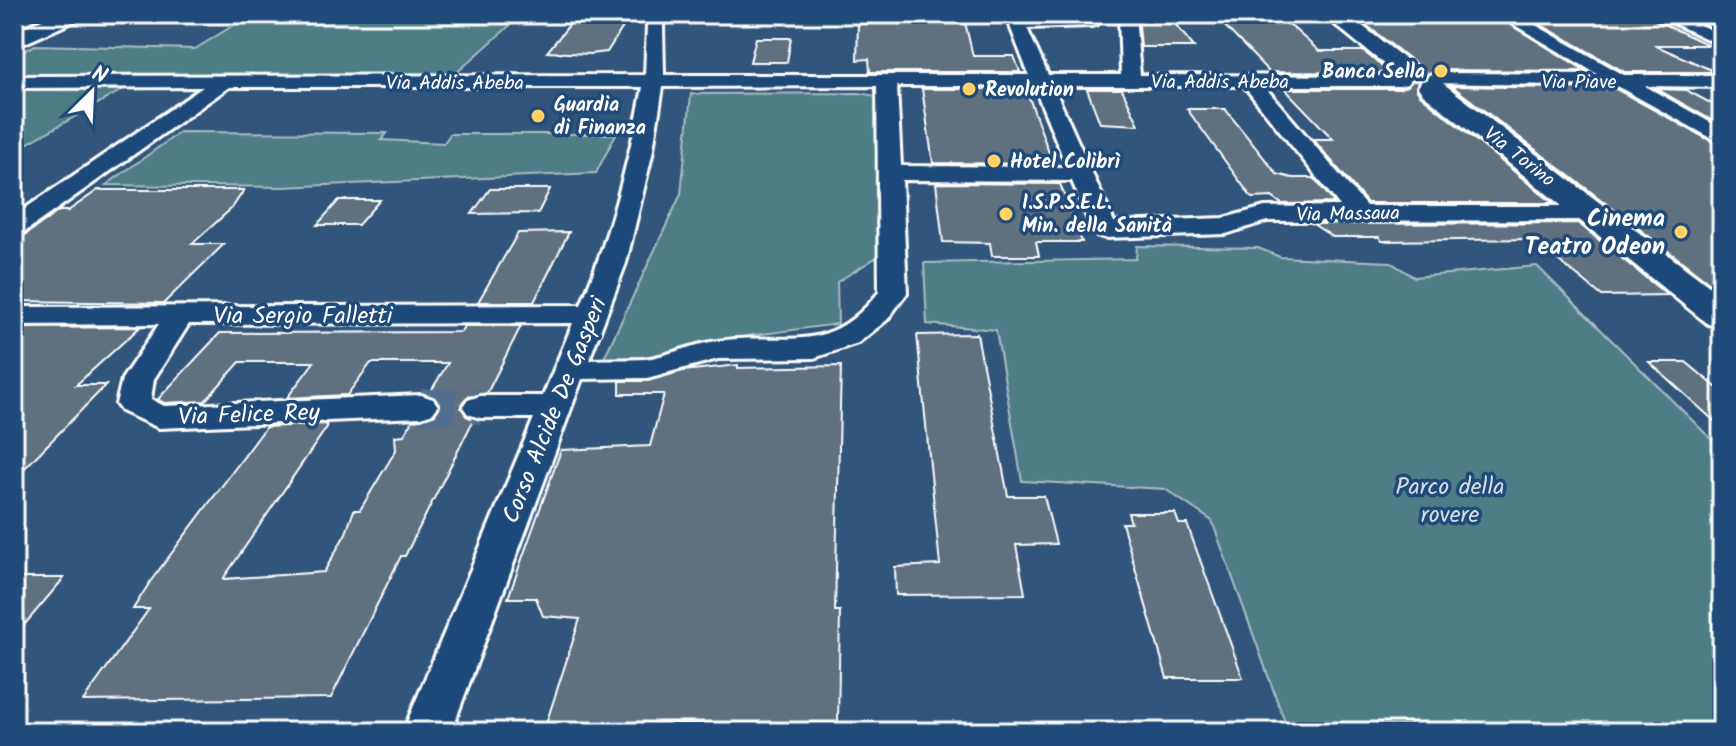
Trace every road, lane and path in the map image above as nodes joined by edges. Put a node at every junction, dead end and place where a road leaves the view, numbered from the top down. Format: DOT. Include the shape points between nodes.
graph roads {
  1 [pos="71,14"];
  2 [pos="659,14"];
  3 [pos="1094,14"];
  4 [pos="1127,14"];
  5 [pos="1333,14"];
  6 [pos="1504,14"];
  7 [pos="1662,14"];
  8 [pos="14,41"];
  9 [pos="1722,41"];
  10 [pos="1419,80"];
  11 [pos="1040,81"];
  12 [pos="1131,81"];
  13 [pos="1250,81"];
  14 [pos="1622,81"];
  15 [pos="1722,81"];
  16 [pos="14,82"];
  17 [pos="224,82"];
  18 [pos="654,82"];
  19 [pos="887,82"];
  20 [pos="1722,138"];
  21 [pos="890,173"];
  22 [pos="1081,174"];
  23 [pos="1358,212"];
  24 [pos="1593,213"];
  25 [pos="14,228"];
  26 [pos="591,314"];
  27 [pos="1721,314"];
  28 [pos="14,316"];
  29 [pos="179,316"];
  30 [pos="569,370"];
  31 [pos="421,406"];
  32 [pos="480,407"];
  33 [pos="555,407"];
  34 [pos="427,732"];
  1 -- 8 [label="street"];
  2 -- 18 [label="street, Corso Alcide De Gasperi"];
  3 -- 11 [label="street" via="1092,21 1019,23"];
  4 -- 12 [label="street"];
  5 -- 10 [label="street, Via Torino"];
  6 -- 14 [label="street"];
  7 -- 9 [label="street"];
  10 -- 13 [label="street, Via Addis Abeba"];
  10 -- 14 [label="street, Via Piave"];
  10 -- 24 [label="street, Via Torino"];
  11 -- 12 [label="street, Via Addis Abeba"];
  11 -- 19 [label="street, Via Addis Abeba"];
  11 -- 22 [label="street"];
  12 -- 13 [label="street, Via Addis Abeba"];
  13 -- 23 [label="street"];
  14 -- 15 [label="street, Via Piave"];
  14 -- 20 [label="street"];
  16 -- 17 [label="street, Via Addis Abeba"];
  17 -- 18 [label="street, Via Addis Abeba"];
  17 -- 25 [label="street"];
  18 -- 19 [label="street, Via Addis Abeba"];
  18 -- 26 [label="street, Corso Alcide De Gasperi" via="638,170 612,263"];
  19 -- 21 [label="street"];
  21 -- 22 [label="street"];
  21 -- 30 [label="street" via="893,293 877,314 847,337 814,349 717,350 647,368"];
  22 -- 23 [label="street, Via Massaua" via="1105,230 1226,226 1265,214"];
  23 -- 24 [label="street, Via Massaua"];
  24 -- 27 [label="street, Via Torino"];
  26 -- 29 [label="street, Via Sergio Falletti"];
  26 -- 30 [label="street, Corso Alcide De Gasperi"];
  28 -- 29 [label="street, Via Sergio Falletti"];
  29 -- 31 [label="street, Via Felice Rey" via="138,379 133,404 159,417"];
  30 -- 33 [label="street, Corso Alcide De Gasperi"];
  32 -- 33 [label="street"];
  33 -- 34 [label="street, Corso Alcide De Gasperi"];
}
